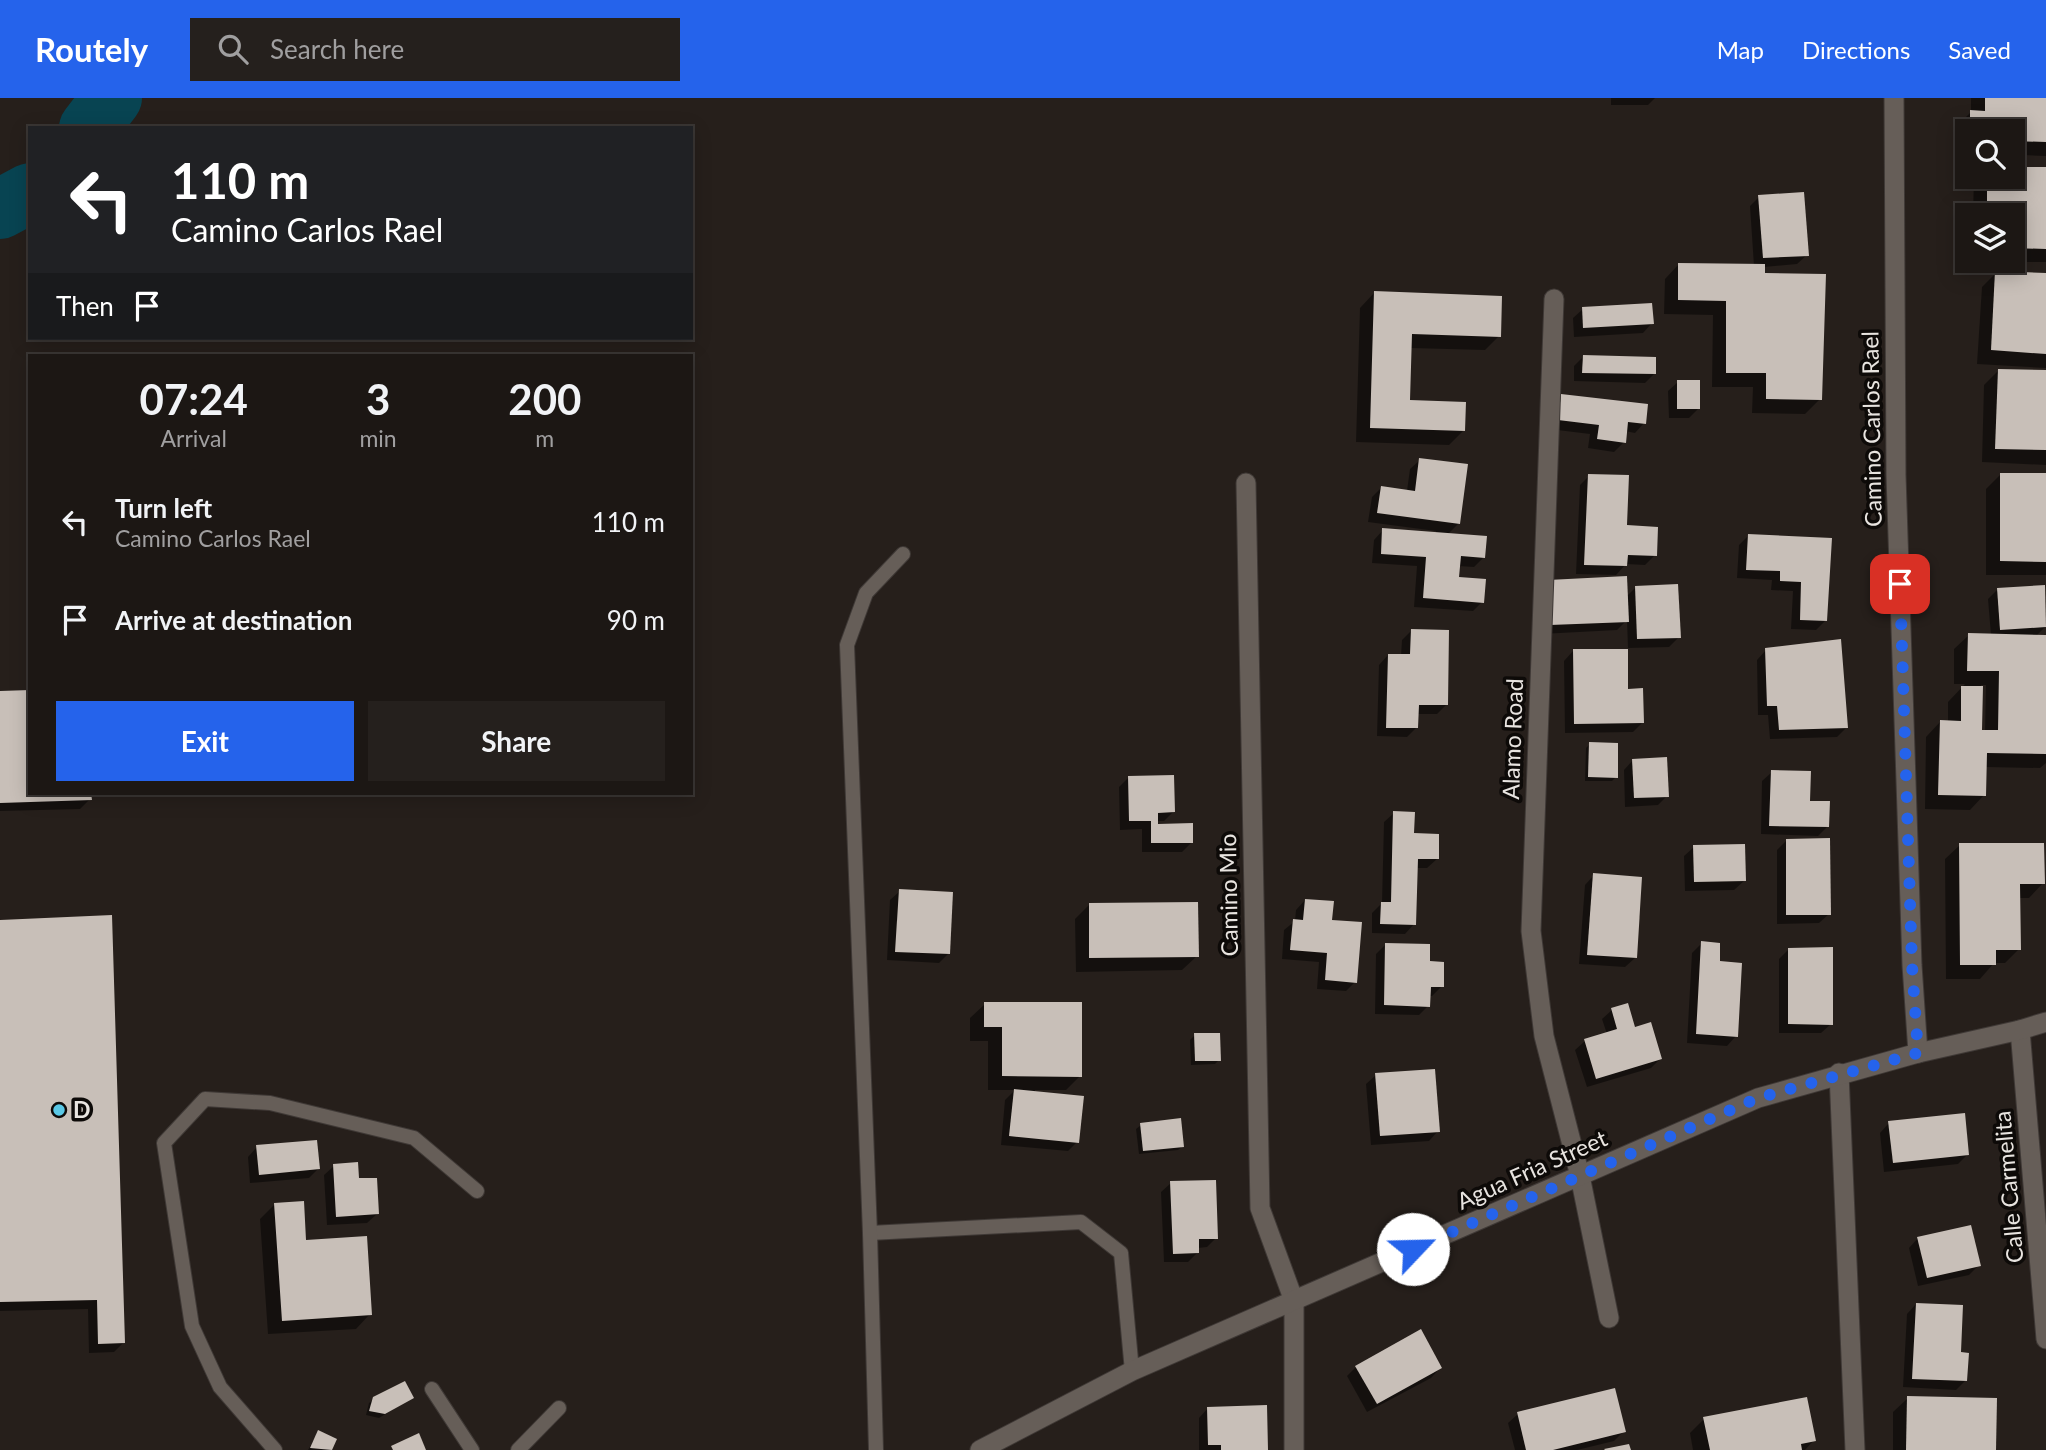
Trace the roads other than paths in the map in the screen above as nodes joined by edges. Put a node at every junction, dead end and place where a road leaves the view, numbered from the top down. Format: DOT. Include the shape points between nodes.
graph roads {
  1 [pos="1894,98"];
  2 [pos="1554,299"];
  3 [pos="1246,483"];
  4 [pos="903,554"];
  5 [pos="2046,1022"];
  6 [pos="2020,1030"];
  7 [pos="1918,1053"];
  8 [pos="1839,1073"];
  9 [pos="1580,1176"];
  10 [pos="477,1191"];
  11 [pos="870,1233"];
  12 [pos="1294,1301"];
  13 [pos="1609,1318"];
  14 [pos="2046,1339"];
  15 [pos="1132,1371"];
  16 [pos="432,1389"];
  17 [pos="559,1408"];
  18 [pos="275,1450"];
  19 [pos="472,1450"];
  20 [pos="518,1450"];
  21 [pos="876,1450"];
  22 [pos="980,1450"];
  23 [pos="1294,1450"];
  24 [pos="1855,1450"];
  1 -- 7 [label="street, Camino Carlos Rael" via="1896,475"];
  2 -- 9 [label="street, Alamo Road" via="1531,931 1544,1036"];
  3 -- 12 [label="street, Camino Mio" via="1260,1208"];
  4 -- 11 [label="lane" via="866,593 847,645"];
  5 -- 6 [label="street, Agua Fria Street"];
  6 -- 7 [label="street, Agua Fria Street"];
  6 -- 14 [label="street, Calle Carmelita"];
  7 -- 8 [label="street, Agua Fria Street"];
  8 -- 9 [label="street, Agua Fria Street" via="1758,1098"];
  8 -- 24 [label="street"];
  9 -- 12 [label="street, Agua Fria Street"];
  9 -- 13 [label="street, Alamo Road"];
  10 -- 18 [label="lane" via="414,1138 270,1102 205,1100 163,1143 192,1326 220,1387"];
  11 -- 15 [label="lane" via="1081,1222 1121,1254"];
  11 -- 21 [label="lane"];
  12 -- 15 [label="street, Agua Fria Street"];
  12 -- 23 [label="street"];
  15 -- 22 [label="street, Agua Fria Street"];
  16 -- 19 [label="lane"];
  17 -- 20 [label="lane"];
}
